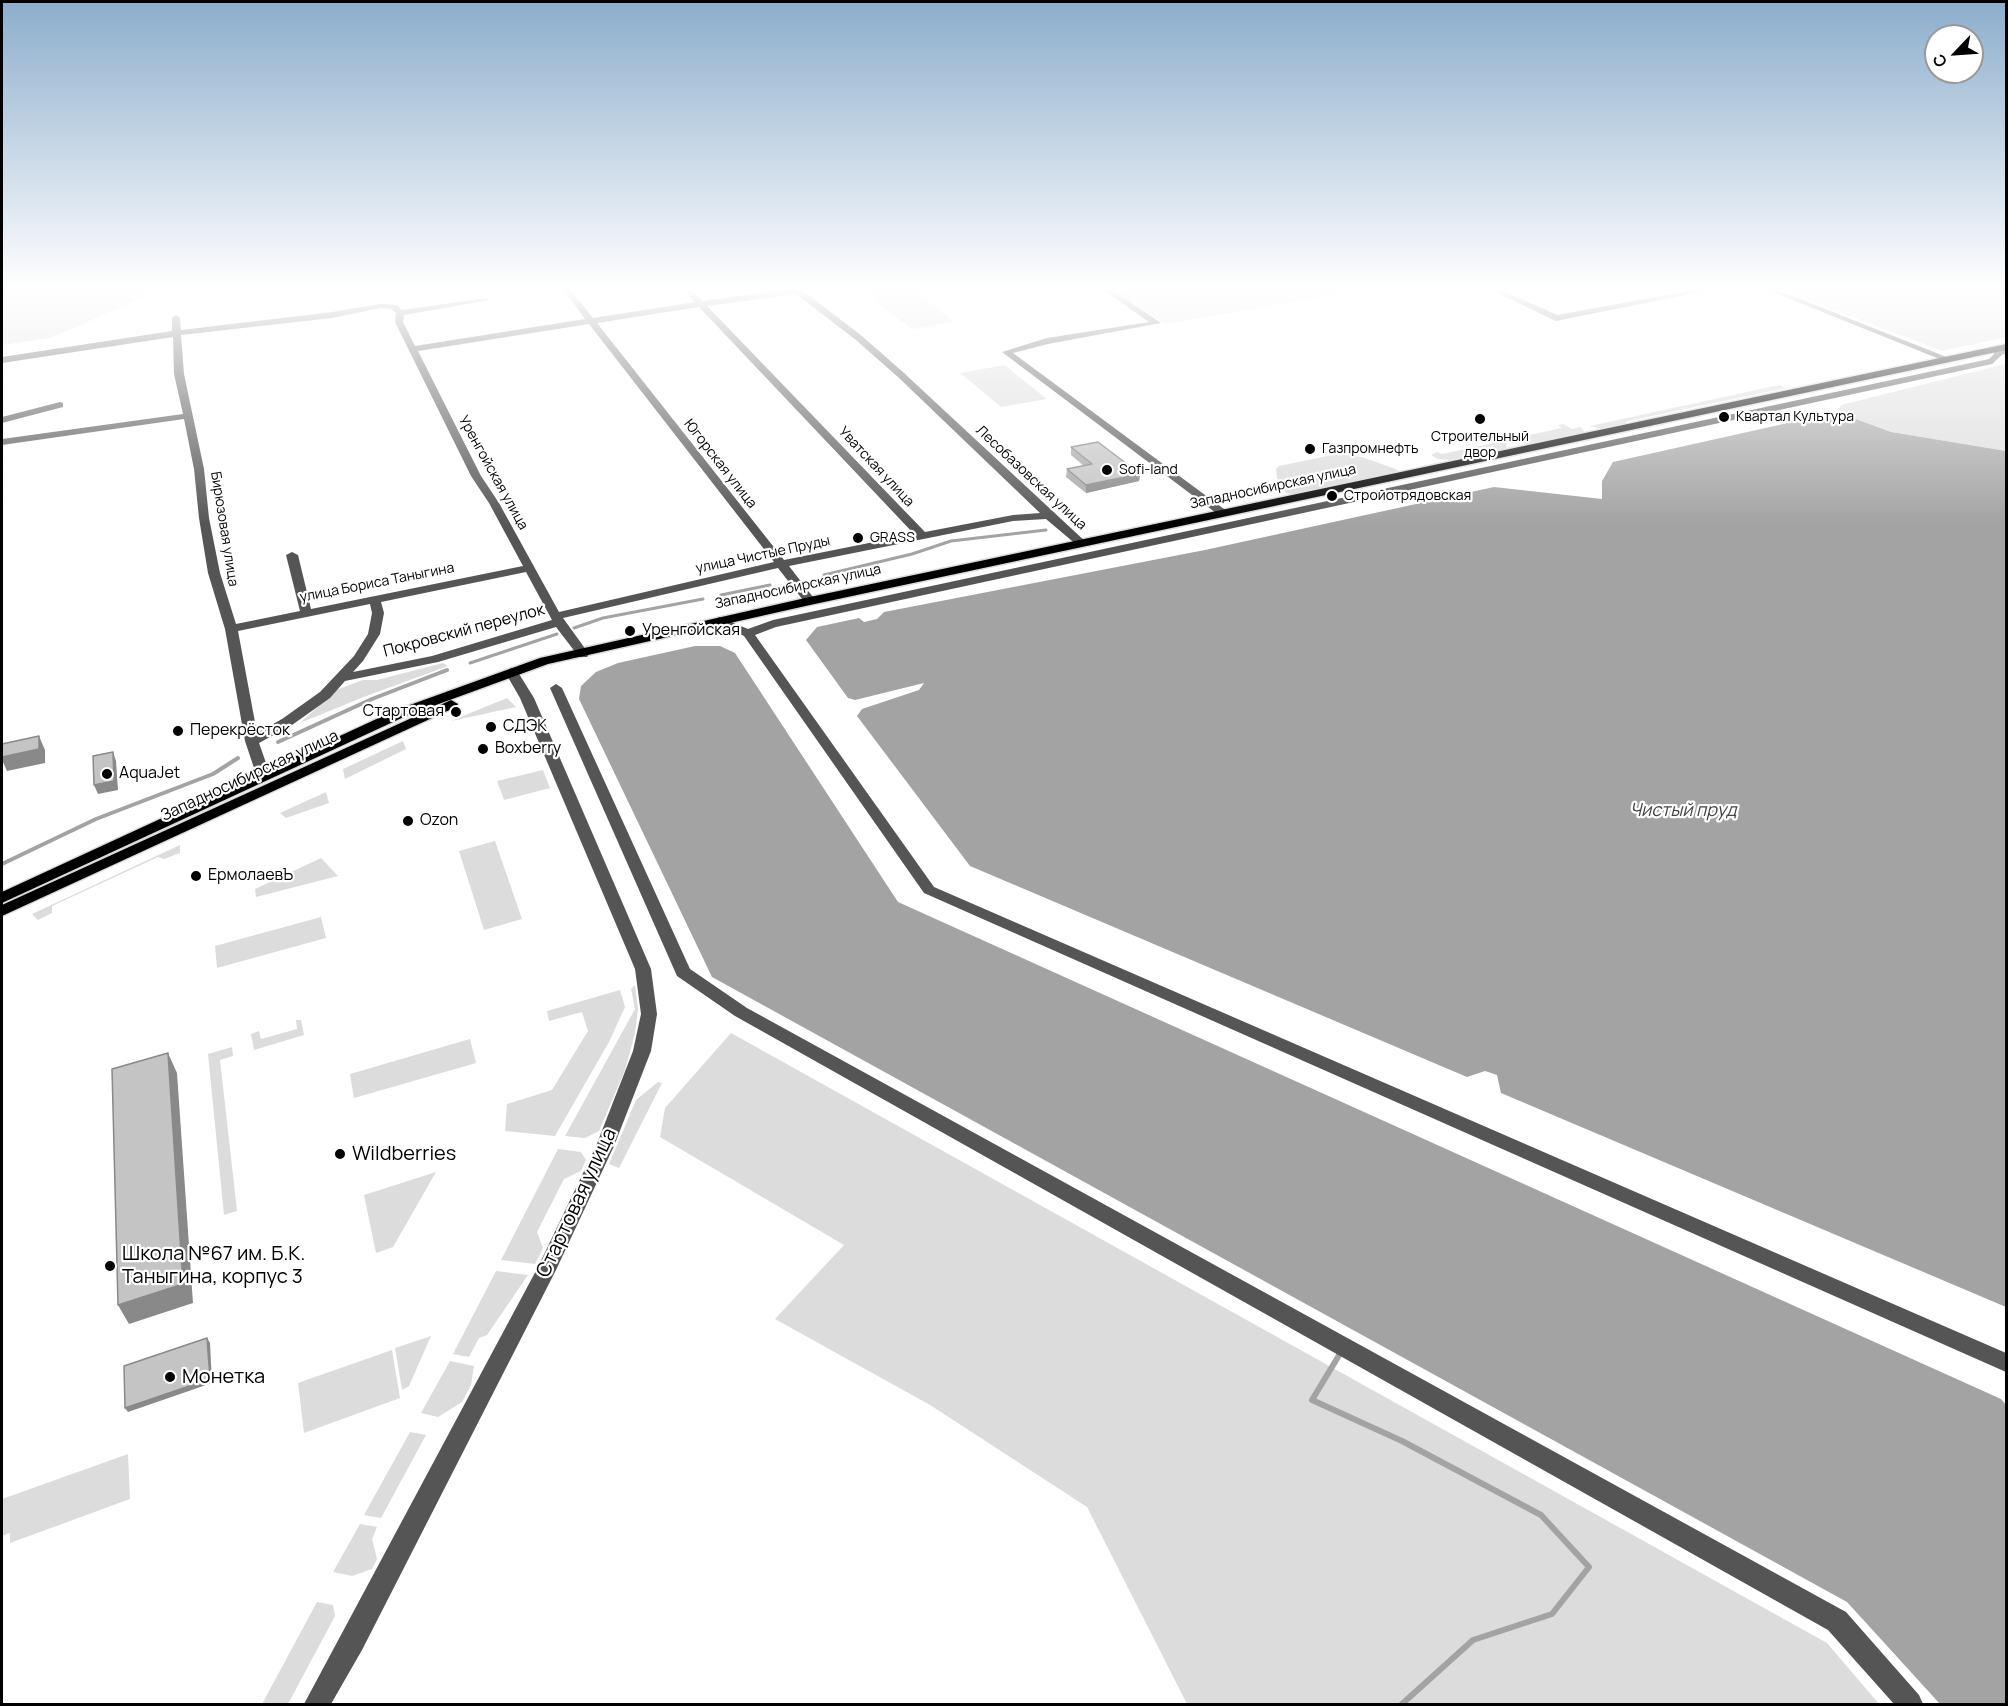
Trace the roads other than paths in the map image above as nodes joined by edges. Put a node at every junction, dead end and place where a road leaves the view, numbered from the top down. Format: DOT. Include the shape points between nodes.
graph roads {
  1 [pos="178,367"];
  2 [pos="421,367"];
  3 [pos="626,367"];
  4 [pos="760,367"];
  5 [pos="892,367"];
  6 [pos="1025,367"];
  7 [pos="1919,367"];
  8 [pos="1966,367"];
  9 [pos="60,405"];
  10 [pos="188,416"];
  11 [pos="2,420"];
  12 [pos="1639,426"];
  13 [pos="1654,434"];
  14 [pos="2,441"];
  15 [pos="1495,457"];
  16 [pos="1509,465"];
  17 [pos="1340,490"];
  18 [pos="1348,499"];
  19 [pos="1224,514"];
  20 [pos="1049,516"];
  21 [pos="922,536"];
  22 [pos="1082,544"];
  23 [pos="1065,548"];
  24 [pos="292,555"];
  25 [pos="1077,558"];
  26 [pos="782,564"];
  27 [pos="976,566"];
  28 [pos="529,567"];
  29 [pos="987,578"];
  30 [pos="893,584"];
  31 [pos="903,596"];
  32 [pos="374,598"];
  33 [pos="810,601"];
  34 [pos="306,612"];
  35 [pos="557,619"];
  36 [pos="719,621"];
  37 [pos="231,629"];
  38 [pos="748,633"];
  39 [pos="583,654"];
  40 [pos="514,676"];
  41 [pos="341,678"];
  42 [pos="556,688"];
  43 [pos="252,741"];
  44 [pos="264,777"];
  45 [pos="2,898"];
  46 [pos="2,912"];
  47 [pos="2007,1364"];
  48 [pos="317,1704"];
  49 [pos="1910,1704"];
  1 -- 10 [label="street, Бирюзовая улица"];
  2 -- 28 [label="street, Уренгойская улица" via="476,476"];
  3 -- 26 [label="street, Югорская улица"];
  4 -- 21 [label="street, Уватская улица"];
  5 -- 20 [label="street, Лесобазовская улица"];
  6 -- 19 [label="street"];
  7 -- 12 [label="main road, Западносибирская улица"];
  8 -- 13 [label="street"];
  9 -- 11 [label="street"];
  10 -- 14 [label="street"];
  10 -- 37 [label="street, Бирюзовая улица" via="214,573"];
  12 -- 13 [label="street"];
  12 -- 15 [label="main road, Западносибирская улица"];
  13 -- 16 [label="street"];
  15 -- 16 [label="street"];
  15 -- 17 [label="main road, Западносибирская улица"];
  16 -- 18 [label="street"];
  17 -- 18 [label="street"];
  17 -- 19 [label="main road, Западносибирская улица"];
  18 -- 25 [label="street"];
  19 -- 22 [label="main road, Западносибирская улица"];
  20 -- 21 [label="street, улица Чистые Пруды" via="1013,518"];
  20 -- 22 [label="street, Лесобазовская улица"];
  21 -- 26 [label="street, улица Чистые Пруды"];
  22 -- 23 [label="main road, Западносибирская улица"];
  23 -- 25 [label="street"];
  23 -- 27 [label="main road, Западносибирская улица"];
  24 -- 34 [label="street"];
  25 -- 29 [label="street"];
  26 -- 33 [label="street, Югорская улица"];
  26 -- 35 [label="street, улица Чистые Пруды"];
  27 -- 29 [label="street"];
  27 -- 30 [label="main road, Западносибирская улица"];
  28 -- 32 [label="street, улица Бориса Таныгина"];
  28 -- 35 [label="street, Уренгойская улица"];
  29 -- 31 [label="street"];
  30 -- 31 [label="street"];
  30 -- 33 [label="main road, Западносибирская улица"];
  31 -- 38 [label="street"];
  32 -- 34 [label="street, улица Бориса Таныгина"];
  32 -- 41 [label="street, Покровский переулок" via="378,614 374,634"];
  33 -- 36 [label="main road, Западносибирская улица"];
  34 -- 37 [label="street, улица Бориса Таныгина"];
  35 -- 39 [label="street, Уренгойская улица"];
  35 -- 41 [label="street, Покровский переулок" via="434,659"];
  36 -- 38 [label="street"];
  36 -- 39 [label="main road, Западносибирская улица"];
  37 -- 43 [label="street, Бирюзовая улица"];
  38 -- 47 [label="street" via="929,890"];
  39 -- 40 [label="main road, Западносибирская улица" via="544,661"];
  40 -- 44 [label="main road, Западносибирская улица" via="401,713"];
  40 -- 46 [label="main road, Западносибирская улица"];
  40 -- 48 [label="street, Стартовая улица" via="643,969 649,1014 642,1051 605,1146 546,1270"];
  41 -- 43 [label="street, Покровский переулок" via="325,695 287,722"];
  42 -- 49 [label="street" via="683,972 741,1012 1837,1621"];
  43 -- 44 [label="street, Бирюзовая улица"];
  44 -- 45 [label="main road, Западносибирская улица"];
}
